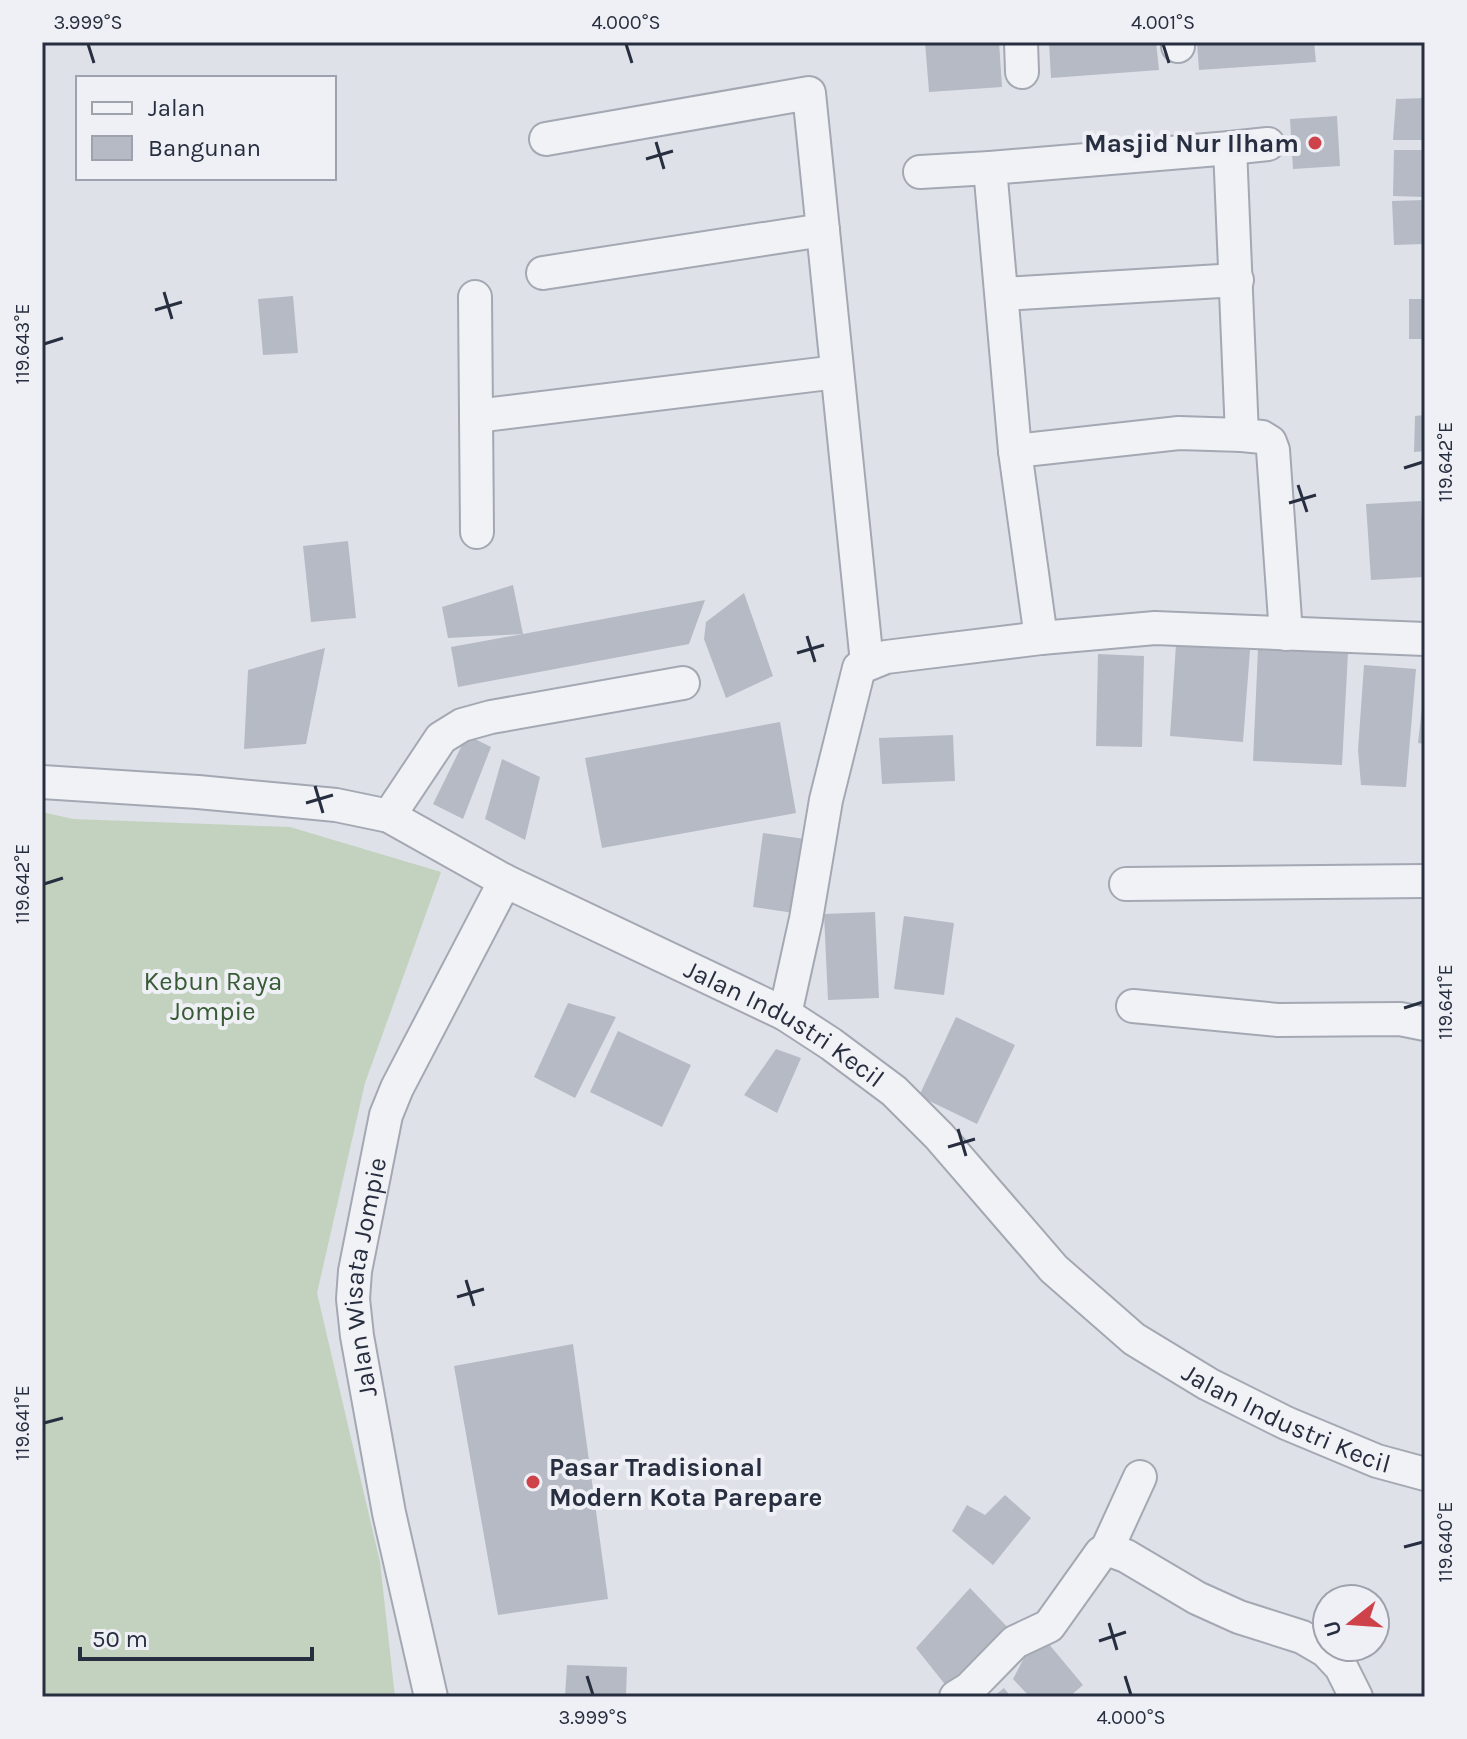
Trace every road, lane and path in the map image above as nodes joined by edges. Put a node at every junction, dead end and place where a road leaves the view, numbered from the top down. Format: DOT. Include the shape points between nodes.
graph roads {
  1 [pos="546,139"];
  2 [pos="1268,144"];
  3 [pos="1230,148"];
  4 [pos="990,168"];
  5 [pos="920,172"];
  6 [pos="823,230"];
  7 [pos="543,273"];
  8 [pos="1237,280"];
  9 [pos="1003,294"];
  10 [pos="475,297"];
  11 [pos="837,372"];
  12 [pos="476,416"];
  13 [pos="1242,435"];
  14 [pos="1015,451"];
  15 [pos="477,532"];
  16 [pos="1286,634"];
  17 [pos="1041,638"];
  18 [pos="1425,639"];
  19 [pos="867,663"];
  20 [pos="683,683"];
  21 [pos="42,782"];
  22 [pos="389,816"];
  23 [pos="505,881"];
  24 [pos="1425,881"];
  25 [pos="1126,884"];
  26 [pos="1133,1006"];
  27 [pos="785,1014"];
  28 [pos="1425,1024"];
  29 [pos="1425,1474"];
  30 [pos="1140,1477"];
  31 [pos="1107,1549"];
  32 [pos="431,1697"];
  33 [pos="956,1697"];
  34 [pos="1356,1697"];
  1 -- 6 [label="street" via="809,93"];
  2 -- 3 [label="street"];
  3 -- 4 [label="street"];
  3 -- 8 [label="street"];
  4 -- 5 [label="street"];
  4 -- 9 [label="street"];
  6 -- 7 [label="street"];
  6 -- 11 [label="street"];
  8 -- 9 [label="street"];
  8 -- 13 [label="street"];
  9 -- 14 [label="street"];
  10 -- 12 [label="street"];
  11 -- 12 [label="street"];
  11 -- 19 [label="street"];
  12 -- 15 [label="street"];
  13 -- 14 [label="street" via="1179,433"];
  13 -- 16 [label="street" via="1262,437 1273,450"];
  14 -- 17 [label="street"];
  16 -- 17 [label="street" via="1155,628"];
  16 -- 18 [label="street"];
  17 -- 19 [label="street"];
  19 -- 27 [label="street" via="859,668 826,800"];
  20 -- 22 [label="street" via="462,725 441,738"];
  21 -- 22 [label="street, Jalan Industri Kecil" via="336,805"];
  22 -- 23 [label="street, Jalan Industri Kecil"];
  23 -- 27 [label="street, Jalan Industri Kecil"];
  23 -- 32 [label="street, Jalan Wisata Jompie" via="386,1115 355,1271 359,1351"];
  24 -- 25 [label="street"];
  26 -- 28 [label="street" via="1278,1020 1400,1019"];
  27 -- 29 [label="street, Jalan Industri Kecil" via="894,1091 1054,1269 1134,1339 1286,1423 1377,1461"];
  30 -- 31 [label="street"];
  31 -- 33 [label="street" via="1049,1626 1015,1642"];
  31 -- 34 [label="street" via="1211,1604 1326,1651"];
}
